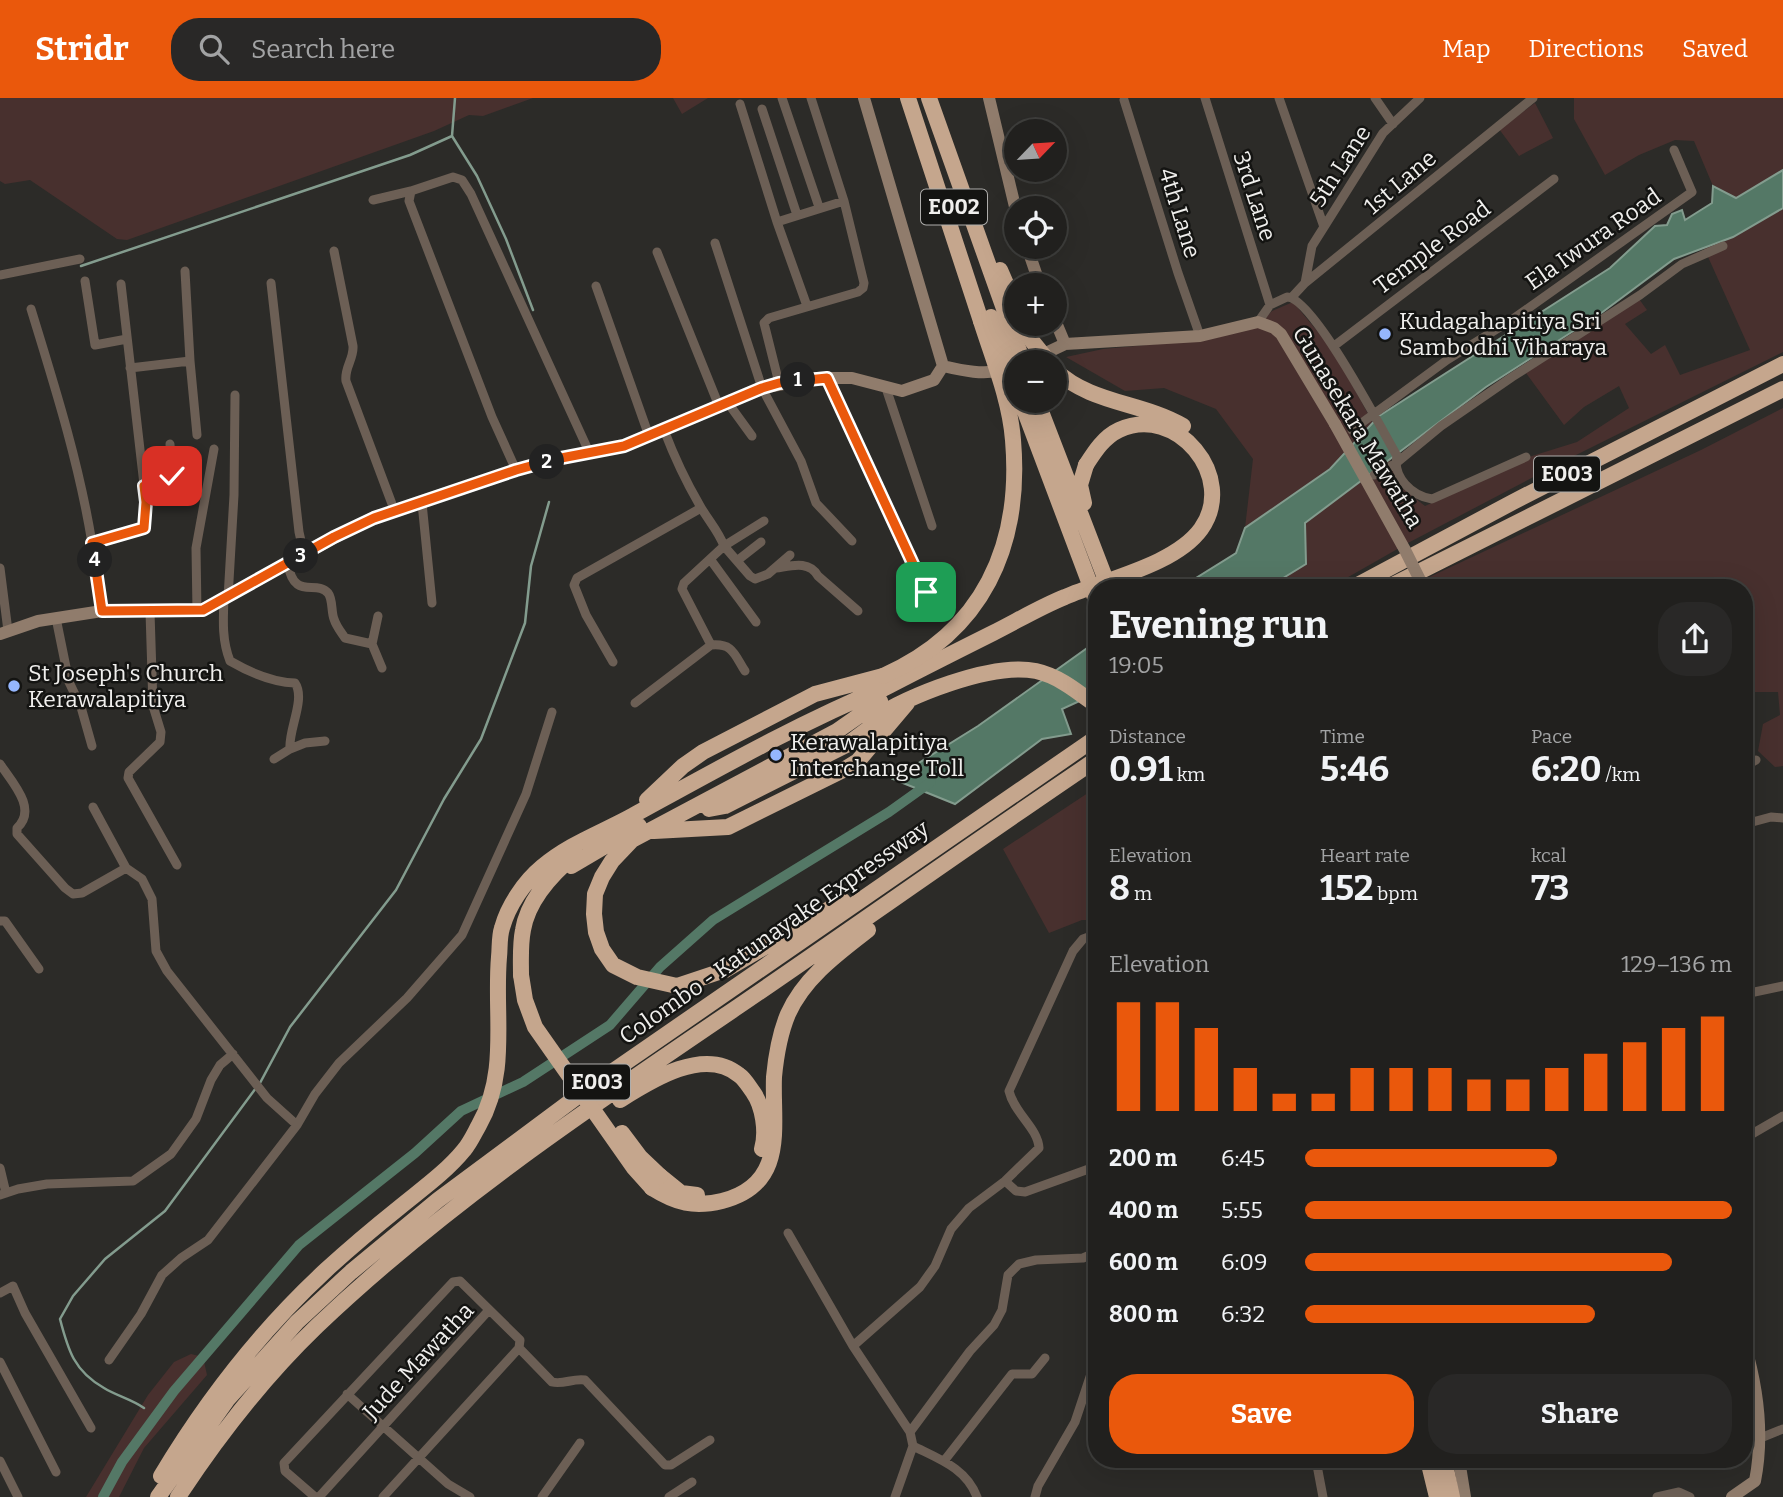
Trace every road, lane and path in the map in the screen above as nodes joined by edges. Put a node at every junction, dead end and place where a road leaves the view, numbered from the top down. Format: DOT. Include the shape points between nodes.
graph roads {
  1 [pos="782,98"];
  2 [pos="811,98"];
  3 [pos="864,98"];
  4 [pos="908,98"];
  5 [pos="916,98"];
  6 [pos="932,98"];
  7 [pos="989,98"];
  8 [pos="1205,98"];
  9 [pos="1279,98"];
  10 [pos="1374,98"];
  11 [pos="1420,98"];
  12 [pos="1533,98"];
  13 [pos="1124,100"];
  14 [pos="740,104"];
  15 [pos="762,108"];
  16 [pos="1393,124"];
  17 [pos="1674,150"];
  18 [pos="1554,179"];
  19 [pos="411,191"];
  20 [pos="1012,196"];
  21 [pos="373,200"];
  22 [pos="844,201"];
  23 [pos="818,207"];
  24 [pos="797,215"];
  25 [pos="777,222"];
  26 [pos="1324,227"];
  27 [pos="715,243"];
  28 [pos="1723,246"];
  29 [pos="334,251"];
  30 [pos="657,252"];
  31 [pos="80,259"];
  32 [pos="185,271"];
  33 [pos="0,275"];
  34 [pos="85,281"];
  35 [pos="271,283"];
  36 [pos="1305,283"];
  37 [pos="121,284"];
  38 [pos="596,286"];
  39 [pos="1292,297"];
  40 [pos="1270,305"];
  41 [pos="807,306"];
  42 [pos="31,309"];
  43 [pos="1002,313"];
  44 [pos="1258,322"];
  45 [pos="1062,336"];
  46 [pos="1200,337"];
  47 [pos="127,339"];
  48 [pos="1065,344"];
  49 [pos="1334,346"];
  50 [pos="1009,350"];
  51 [pos="1019,350"];
  52 [pos="1052,350"];
  53 [pos="190,361"];
  54 [pos="1783,364"];
  55 [pos="943,366"];
  56 [pos="131,368"];
  57 [pos="1004,370"];
  58 [pos="827,378"];
  59 [pos="1067,378"];
  60 [pos="779,383"];
  61 [pos="762,388"];
  62 [pos="886,388"];
  63 [pos="1783,389"];
  64 [pos="235,395"];
  65 [pos="723,405"];
  66 [pos="1026,413"];
  67 [pos="1042,413"];
  68 [pos="1376,418"];
  69 [pos="664,430"];
  70 [pos="1352,430"];
  71 [pos="197,435"];
  72 [pos="649,436"];
  73 [pos="752,436"];
  74 [pos="170,444"];
  75 [pos="214,449"];
  76 [pos="590,454"];
  77 [pos="1526,457"];
  78 [pos="1396,460"];
  79 [pos="516,470"];
  80 [pos="1374,475"];
  81 [pos="144,486"];
  82 [pos="422,503"];
  83 [pos="701,508"];
  84 [pos="395,512"];
  85 [pos="764,521"];
  86 [pos="932,526"];
  87 [pos="852,541"];
  88 [pos="761,542"];
  89 [pos="92,543"];
  90 [pos="724,546"];
  91 [pos="304,554"];
  92 [pos="790,555"];
  93 [pos="710,559"];
  94 [pos="738,559"];
  95 [pos="288,564"];
  96 [pos="0,568"];
  97 [pos="775,568"];
  98 [pos="1088,579"];
  99 [pos="1107,579"];
  100 [pos="1108,579"];
  101 [pos="1110,579"];
  102 [pos="1133,579"];
  103 [pos="1369,579"];
  104 [pos="1405,579"];
  105 [pos="1420,579"];
  106 [pos="1088,587"];
  107 [pos="926,592"];
  108 [pos="1088,598"];
  109 [pos="226,599"];
  110 [pos="432,603"];
  111 [pos="102,611"];
  112 [pos="858,611"];
  113 [pos="150,612"];
  114 [pos="197,612"];
  115 [pos="378,616"];
  116 [pos="56,618"];
  117 [pos="756,622"];
  118 [pos="4,632"];
  119 [pos="372,644"];
  120 [pos="711,645"];
  121 [pos="613,662"];
  122 [pos="382,668"];
  123 [pos="744,671"];
  124 [pos="884,688"];
  125 [pos="911,699"];
  126 [pos="1088,699"];
  127 [pos="635,703"];
  128 [pos="552,712"];
  129 [pos="873,724"];
  130 [pos="326,741"];
  131 [pos="1088,743"];
  132 [pos="92,747"];
  133 [pos="290,750"];
  134 [pos="274,759"];
  135 [pos="1756,760"];
  136 [pos="1753,762"];
  137 [pos="0,764"];
  138 [pos="1088,765"];
  139 [pos="93,807"];
  140 [pos="648,807"];
  141 [pos="709,809"];
  142 [pos="678,816"];
  143 [pos="628,818"];
  144 [pos="1783,818"];
  145 [pos="1753,822"];
  146 [pos="1002,824"];
  147 [pos="649,831"];
  148 [pos="956,834"];
  149 [pos="177,865"];
  150 [pos="126,868"];
  151 [pos="0,921"];
  152 [pos="1088,937"];
  153 [pos="40,969"];
  154 [pos="1783,986"];
  155 [pos="1753,992"];
  156 [pos="233,1054"];
  157 [pos="1783,1116"];
  158 [pos="297,1125"];
  159 [pos="1753,1133"];
  160 [pos="0,1168"];
  161 [pos="1088,1169"];
  162 [pos="1005,1181"];
  163 [pos="656,1182"];
  164 [pos="3,1194"];
  165 [pos="453,1208"];
  166 [pos="788,1233"];
  167 [pos="1088,1256"];
  168 [pos="0,1293"];
  169 [pos="489,1310"];
  170 [pos="853,1346"];
  171 [pos="519,1348"];
  172 [pos="1045,1358"];
  173 [pos="109,1360"];
  174 [pos="0,1362"];
  175 [pos="1088,1383"];
  176 [pos="1753,1387"];
  177 [pos="347,1394"];
  178 [pos="383,1425"];
  179 [pos="91,1428"];
  180 [pos="1783,1429"];
  181 [pos="911,1433"];
  182 [pos="1758,1439"];
  183 [pos="710,1440"];
  184 [pos="580,1443"];
  185 [pos="913,1446"];
  186 [pos="419,1456"];
  187 [pos="0,1461"];
  188 [pos="944,1461"];
  189 [pos="1318,1468"];
  190 [pos="1430,1468"];
  191 [pos="1446,1468"];
  192 [pos="1460,1468"];
  193 [pos="56,1472"];
  194 [pos="692,1482"];
  195 [pos="18,1497"];
  196 [pos="152,1497"];
  197 [pos="158,1497"];
  198 [pos="178,1497"];
  199 [pos="317,1497"];
  200 [pos="383,1497"];
  201 [pos="470,1497"];
  202 [pos="542,1497"];
  203 [pos="669,1497"];
  204 [pos="895,1497"];
  205 [pos="977,1497"];
  206 [pos="1035,1497"];
  207 [pos="1323,1497"];
  208 [pos="1437,1497"];
  209 [pos="1452,1497"];
  210 [pos="1465,1497"];
  211 [pos="1657,1497"];
  212 [pos="1690,1497"];
  213 [pos="1732,1497"];
  1 -- 23 [label="street"];
  2 -- 22 [label="street"];
  3 -- 55 [label="street"];
  4 -- 43 [label="highway"];
  5 -- 43 [label="highway, E002"];
  6 -- 43 [label="highway, E002"];
  7 -- 20 [label="street"];
  8 -- 40 [label="street, 3rd Lane"];
  9 -- 26 [label="street"];
  10 -- 16 [label="street"];
  11 -- 16 [label="street, 5th Lane"];
  12 -- 36 [label="street, 1st Lane"];
  13 -- 46 [label="street, 4th Lane"];
  14 -- 25 [label="street"];
  15 -- 24 [label="street"];
  16 -- 26 [label="street, 5th Lane" via="1383,132"];
  17 -- 68 [label="street, Ela Iwura Road" via="1692,192 1513,319 1447,360"];
  18 -- 49 [label="street, Temple Road"];
  19 -- 21 [label="street"];
  19 -- 76 [label="street" via="453,177 463,180"];
  19 -- 79 [label="street" via="409,201"];
  22 -- 23 [label="street"];
  22 -- 41 [label="street" via="863,288"];
  23 -- 24 [label="street"];
  24 -- 25 [label="street"];
  25 -- 41 [label="street"];
  26 -- 36 [label="street, 5th Lane" via="1312,246"];
  27 -- 61 [label="street"];
  28 -- 78 [label="street" via="1682,264"];
  29 -- 84 [label="street" via="354,354 346,381"];
  30 -- 65 [label="street"];
  31 -- 33 [label="street"];
  32 -- 53 [label="street"];
  34 -- 47 [label="street" via="95,345"];
  35 -- 91 [label="street"];
  36 -- 39 [label="street, 1st Lane"];
  37 -- 47 [label="street"];
  38 -- 72 [label="street"];
  39 -- 40 [label="street"];
  39 -- 49 [label="street"];
  40 -- 44 [label="street"];
  41 -- 60 [label="street" via="764,323"];
  42 -- 89 [label="street" via="71,441"];
  43 -- 50 [label="highway, E002, bridge"];
  43 -- 51 [label="highway, E002"];
  43 -- 124 [label="highway, bridge" via="1000,379 1013,438 1014,499 1005,546 985,590 950,634 905,666"];
  44 -- 46 [label="street, Gunasekara Mawatha"];
  44 -- 105 [label="street, Gunasekara Mawatha, bridge" via="1281,334"];
  45 -- 48 [label="street"];
  46 -- 48 [label="street, Gunasekara Mawatha"];
  47 -- 56 [label="street"];
  48 -- 52 [label="street"];
  49 -- 68 [label="street"];
  53 -- 56 [label="street"];
  53 -- 71 [label="street"];
  54 -- 103 [label="highway, E003"];
  55 -- 57 [label="street" via="973,372"];
  55 -- 62 [label="street" via="927,383 902,391"];
  56 -- 81 [label="street"];
  58 -- 60 [label="street"];
  58 -- 62 [label="street" via="852,378"];
  58 -- 107 [label="street"];
  59 -- 102 [label="highway" via="1088,392 1189,429 1207,447 1219,470 1221,493 1206,536 1174,562"];
  60 -- 61 [label="street"];
  61 -- 65 [label="street"];
  61 -- 87 [label="street" via="801,461 816,503"];
  62 -- 86 [label="street"];
  63 -- 104 [label="highway, E003"];
  64 -- 109 [label="street"];
  65 -- 69 [label="street"];
  65 -- 73 [label="street"];
  66 -- 98 [label="highway, bridge"];
  67 -- 99 [label="highway, bridge"];
  68 -- 70 [label="street"];
  68 -- 78 [label="street"];
  69 -- 72 [label="street"];
  69 -- 83 [label="street"];
  72 -- 76 [label="street"];
  74 -- 81 [label="street" via="172,476"];
  75 -- 114 [label="street" via="196,548"];
  76 -- 79 [label="street"];
  77 -- 78 [label="street" via="1432,499 1408,489"];
  78 -- 80 [label="street"];
  79 -- 82 [label="street"];
  81 -- 89 [label="street" via="144,528"];
  82 -- 84 [label="street"];
  82 -- 110 [label="street"];
  83 -- 90 [label="street"];
  83 -- 121 [label="street" via="577,578 574,585 586,615"];
  84 -- 91 [label="street"];
  85 -- 90 [label="street"];
  88 -- 94 [label="street"];
  89 -- 111 [label="street"];
  90 -- 93 [label="street"];
  90 -- 94 [label="street"];
  91 -- 95 [label="street"];
  92 -- 97 [label="street"];
  93 -- 117 [label="street"];
  93 -- 120 [label="street" via="682,589"];
  94 -- 97 [label="street" via="755,579"];
  95 -- 109 [label="street"];
  95 -- 119 [label="street" via="290,577 298,585 328,593 334,620 345,638"];
  96 -- 118 [label="street"];
  97 -- 112 [label="street" via="800,564 815,570"];
  100 -- 101 [label="highway, bridge" via="1084,506 1080,485 1086,465 1099,445 1119,430 1140,425 1164,427 1198,451 1209,469 1210,509 1203,527 1173,555"];
  106 -- 124 [label="highway, bridge"];
  108 -- 124 [label="highway"];
  109 -- 114 [label="street"];
  109 -- 133 [label="street" via="223,626 230,662 246,671 295,682 298,688"];
  111 -- 113 [label="street"];
  111 -- 116 [label="street"];
  113 -- 114 [label="street"];
  113 -- 149 [label="street" via="153,706 160,742 128,778"];
  115 -- 119 [label="street"];
  116 -- 118 [label="street"];
  116 -- 132 [label="street" via="69,682"];
  119 -- 122 [label="street"];
  120 -- 123 [label="street" via="729,646"];
  120 -- 127 [label="street"];
  124 -- 140 [label="highway" via="801,725"];
  124 -- 140 [label="highway" via="869,684 817,700 709,757 671,783"];
  124 -- 142 [label="highway" via="836,731"];
  124 -- 143 [label="highway" via="815,694 703,752"];
  124 -- 163 [label="highway, bridge" via="579,851 559,868 532,905 523,929 525,1000 535,1027 634,1168"];
  125 -- 126 [label="highway" via="969,678 1035,671 1064,682"];
  125 -- 129 [label="highway"];
  125 -- 141 [label="highway"];
  125 -- 142 [label="highway" via="853,756 743,814 712,824"];
  125 -- 147 [label="highway" via="858,761 845,769 728,827"];
  128 -- 158 [label="street" via="526,794 462,935 407,998 339,1063"];
  129 -- 141 [label="highway" via="848,744 725,806"];
  129 -- 142 [label="highway" via="851,749 746,806 711,817"];
  130 -- 133 [label="street"];
  131 -- 148 [label="highway, Colombo - Katunayake Expressway / E003"];
  133 -- 134 [label="street"];
  135 -- 136 [label="street"];
  137 -- 150 [label="street" via="24,801 26,816 17,834 65,888 82,893"];
  138 -- 146 [label="highway, Colombo - Katunayake Expressway / E003"];
  139 -- 150 [label="street"];
  140 -- 143 [label="highway"];
  141 -- 142 [label="highway"];
  142 -- 147 [label="highway"];
  143 -- 196 [label="highway" via="551,860 517,896 502,928 496,1081 489,1107 467,1148 324,1272 252,1348 202,1411"];
  144 -- 145 [label="street"];
  146 -- 163 [label="highway" via="849,944 797,995 778,1048 776,1139 765,1173 751,1188 705,1205 672,1201"];
  146 -- 165 [label="highway, Colombo - Katunayake Expressway / E003"];
  147 -- 148 [label="highway" via="632,841 602,877 594,914 599,940 613,965 637,977 677,986 725,970"];
  148 -- 197 [label="highway, Colombo - Katunayake Expressway / E003" via="580,1094 351,1272 297,1322 227,1400"];
  150 -- 156 [label="street" via="142,879 152,899 156,951 167,971"];
  151 -- 153 [label="street" via="5,921"];
  152 -- 162 [label="street" via="1073,951 1009,1091 1012,1103 1039,1139 1039,1148"];
  154 -- 155 [label="street"];
  156 -- 158 [label="street" via="267,1098"];
  156 -- 164 [label="street" via="215,1072 195,1119 171,1154 133,1181 47,1185"];
  157 -- 159 [label="street"];
  158 -- 173 [label="street" via="208,1240 162,1275"];
  160 -- 164 [label="street"];
  161 -- 162 [label="street" via="1025,1192"];
  162 -- 170 [label="street" via="969,1208 951,1229 935,1266 920,1286"];
  163 -- 165 [label="highway" via="681,1193 705,1196 732,1190 757,1167 766,1137 758,1100 740,1075 721,1066 673,1069"];
  165 -- 198 [label="highway, Colombo - Katunayake Expressway / E003" via="315,1328 217,1440"];
  166 -- 170 [label="street"];
  167 -- 181 [label="street" via="1019,1264 1008,1275 1002,1310 994,1325"];
  168 -- 179 [label="street" via="13,1286"];
  169 -- 171 [label="street, Jude Mawatha" via="520,1340"];
  169 -- 177 [label="street" via="460,1282 453,1282"];
  169 -- 178 [label="street, Jude Mawatha"];
  170 -- 181 [label="street"];
  171 -- 183 [label="street" via="552,1382 585,1380 665,1465"];
  171 -- 186 [label="street"];
  172 -- 188 [label="street" via="1032,1374 1012,1374"];
  174 -- 193 [label="street"];
  175 -- 206 [label="street" via="1075,1422"];
  176 -- 182 [label="street" via="1759,1404"];
  177 -- 178 [label="street"];
  177 -- 199 [label="street" via="284,1463 285,1471"];
  178 -- 186 [label="street"];
  178 -- 199 [label="street, Jude Mawatha"];
  180 -- 182 [label="street"];
  181 -- 185 [label="street"];
  182 -- 213 [label="street" via="1755,1481"];
  184 -- 202 [label="street"];
  185 -- 188 [label="street"];
  185 -- 204 [label="street"];
  186 -- 200 [label="street"];
  186 -- 201 [label="street"];
  187 -- 195 [label="street"];
  188 -- 205 [label="street" via="960,1471"];
  189 -- 207 [label="street"];
  190 -- 208 [label="highway"];
  191 -- 209 [label="highway"];
  192 -- 210 [label="street"];
  194 -- 203 [label="street"];
  211 -- 212 [label="street" via="1679,1492"];
}
